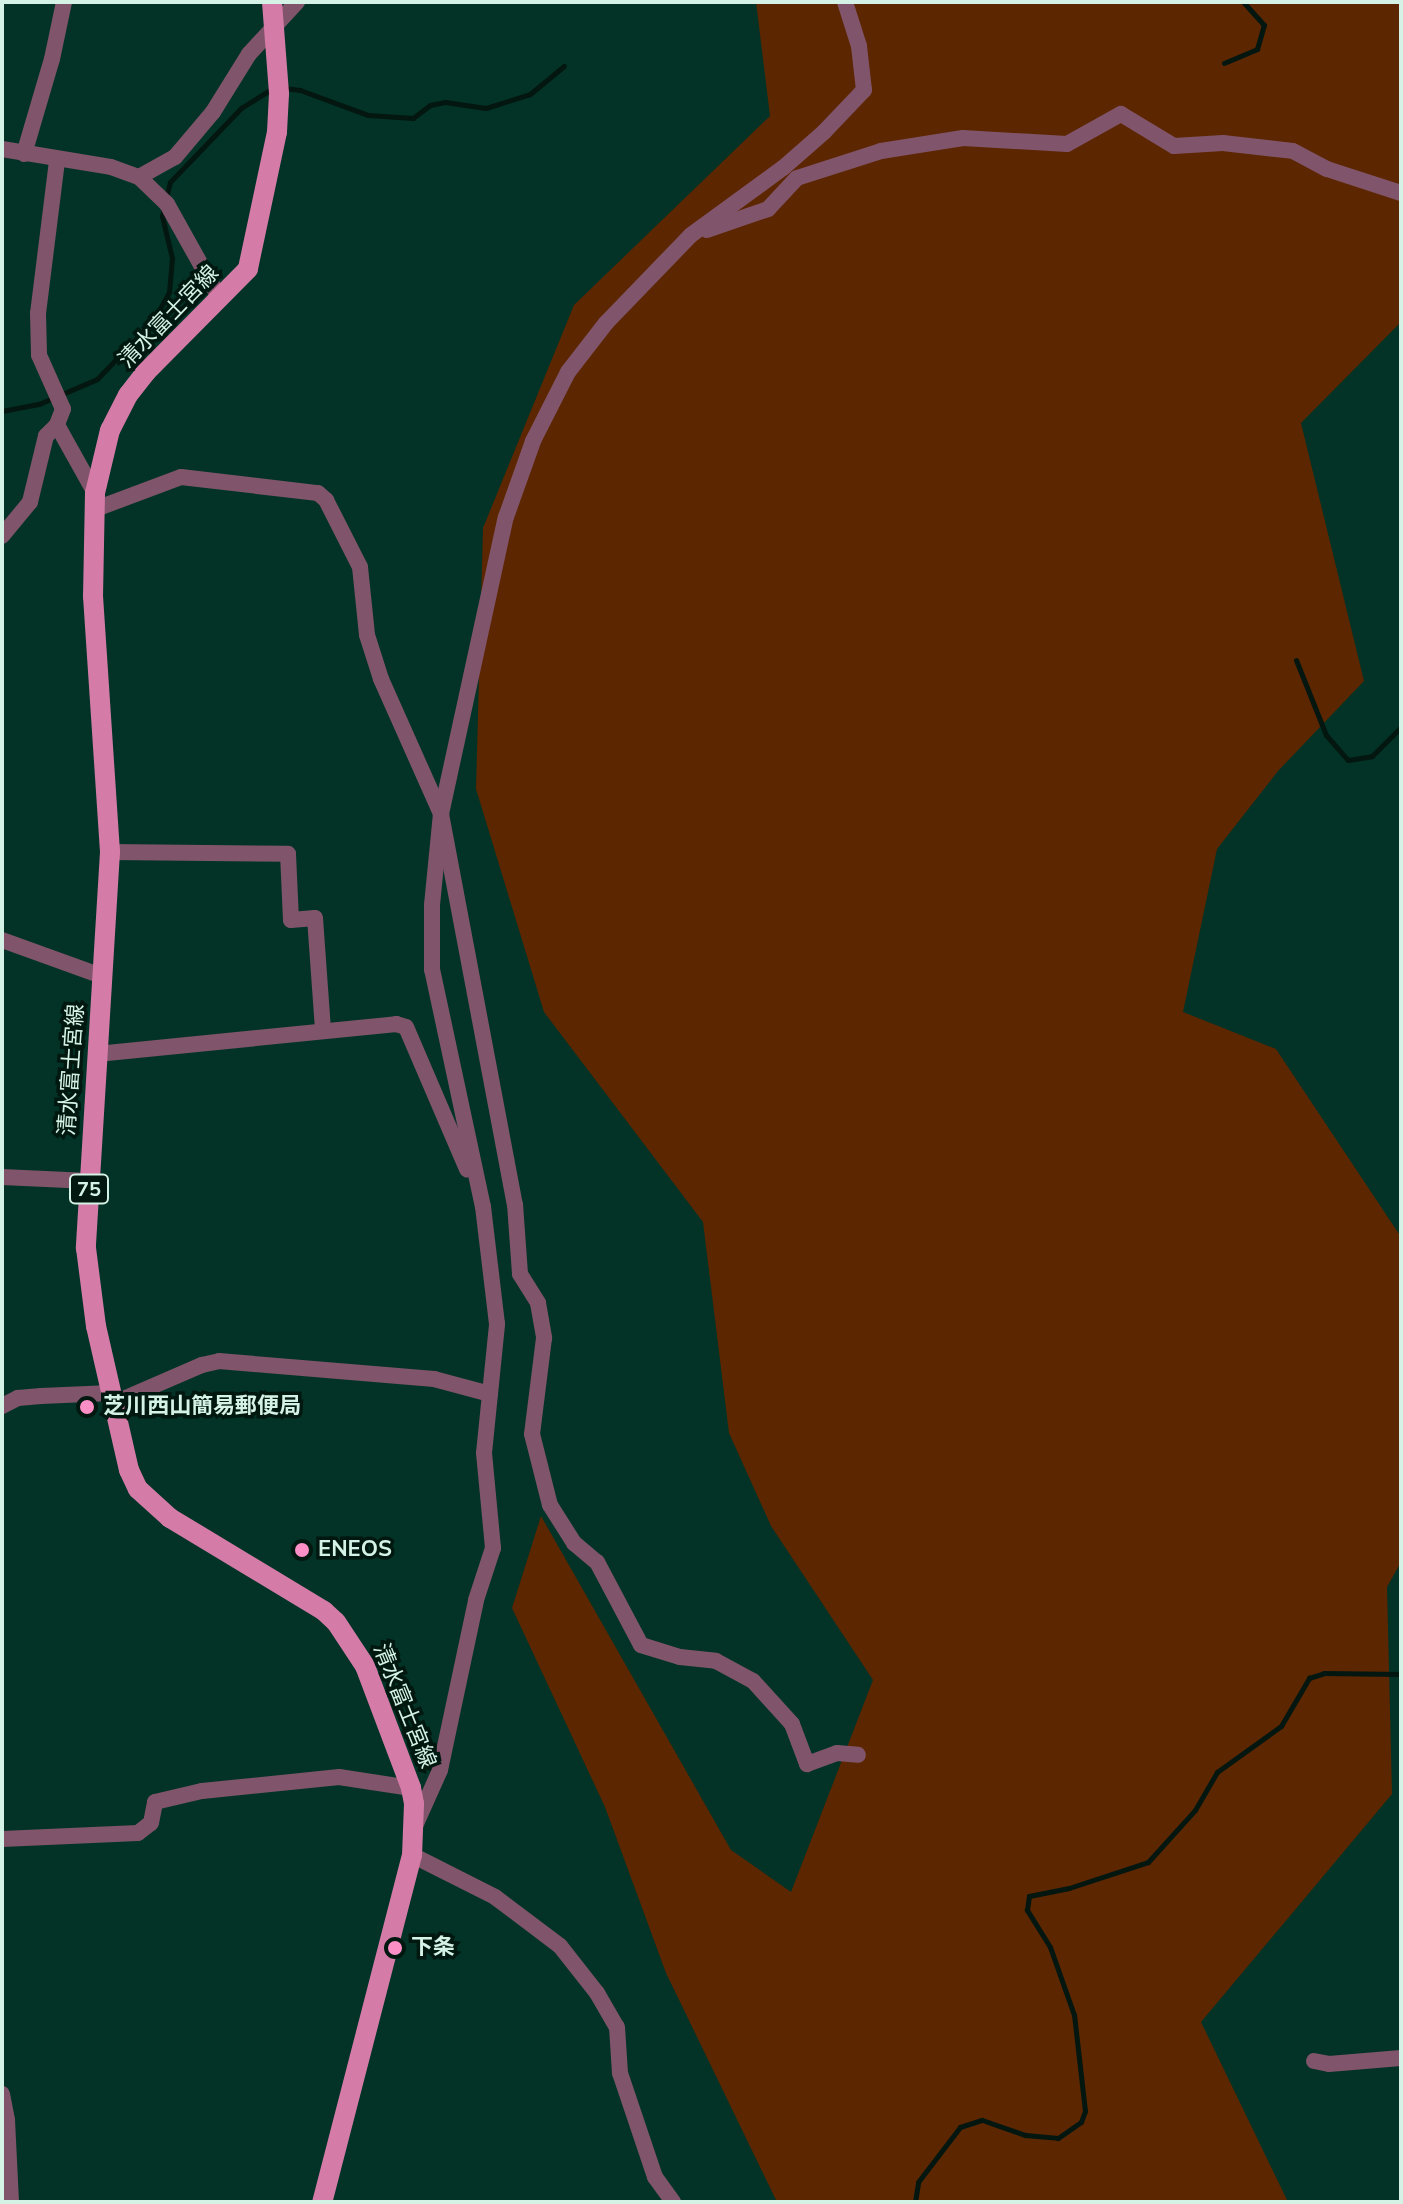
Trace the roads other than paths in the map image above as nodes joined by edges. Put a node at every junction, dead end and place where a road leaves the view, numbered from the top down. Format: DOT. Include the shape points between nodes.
graph roads {
  1 [pos="64,2"];
  2 [pos="272,2"];
  3 [pos="297,2"];
  4 [pos="845,2"];
  5 [pos="274,26"];
  6 [pos="2,149"];
  7 [pos="24,154"];
  8 [pos="57,161"];
  9 [pos="139,177"];
  10 [pos="1401,193"];
  11 [pos="691,235"];
  12 [pos="220,299"];
  13 [pos="60,417"];
  14 [pos="94,502"];
  15 [pos="2,536"];
  16 [pos="441,814"];
  17 [pos="110,852"];
  18 [pos="2,940"];
  19 [pos="102,976"];
  20 [pos="323,1030"];
  21 [pos="97,1054"];
  22 [pos="2,1177"];
  23 [pos="89,1181"];
  24 [pos="478,1191"];
  25 [pos="490,1394"];
  26 [pos="113,1398"];
  27 [pos="2,1406"];
  28 [pos="858,1755"];
  29 [pos="411,1788"];
  30 [pos="414,1828"];
  31 [pos="2,1839"];
  32 [pos="412,1855"];
  33 [pos="1401,2058"];
  34 [pos="1314,2061"];
  35 [pos="2,2094"];
  36 [pos="11,2202"];
  37 [pos="322,2202"];
  38 [pos="673,2202"];
  1 -- 7 [label="street"];
  2 -- 5 [label="main road, 清水富士宮線 / 75"];
  3 -- 5 [label="street"];
  4 -- 11 [label="street" via="859,46 864,90 783,168"];
  5 -- 9 [label="street" via="175,157"];
  5 -- 12 [label="main road, 清水富士宮線 / 75" via="277,132 254,250 248,269"];
  6 -- 7 [label="street"];
  7 -- 8 [label="street"];
  8 -- 9 [label="street" via="111,167"];
  8 -- 13 [label="street" via="38,313 39,355"];
  9 -- 12 [label="street" via="184,229"];
  10 -- 11 [label="street" via="1327,169 1293,151 1223,143 1174,146 1121,114 1067,144 963,138 881,151 797,178 768,209"];
  11 -- 16 [label="street" via="606,323 568,372 533,441 506,517"];
  12 -- 14 [label="main road, 清水富士宮線 / 75" via="128,395 110,430"];
  13 -- 14 [label="street"];
  13 -- 15 [label="street" via="46,436 30,502"];
  14 -- 16 [label="street" via="181,477 318,493 326,500 360,567 367,635 381,679"];
  14 -- 17 [label="main road, 清水富士宮線 / 75" via="93,596"];
  16 -- 24 [label="street" via="432,970"];
  16 -- 28 [label="street" via="515,1204 520,1274 538,1303 544,1338 532,1434 550,1505 574,1543 597,1562 641,1645 716,1661 753,1681 792,1724 807,1764 837,1753"];
  17 -- 19 [label="main road, 清水富士宮線 / 75"];
  17 -- 20 [label="street" via="288,854 291,920 315,918"];
  18 -- 19 [label="street"];
  19 -- 21 [label="main road, 清水富士宮線 / 75"];
  20 -- 21 [label="street"];
  20 -- 24 [label="street" via="406,1027"];
  21 -- 23 [label="main road, 清水富士宮線 / 75"];
  22 -- 23 [label="street"];
  23 -- 26 [label="main road, 清水富士宮線 / 75" via="89,1289"];
  24 -- 25 [label="street" via="497,1324"];
  25 -- 26 [label="street" via="434,1379 219,1361"];
  25 -- 30 [label="street" via="484,1453 493,1548 476,1600 440,1770"];
  26 -- 27 [label="street" via="41,1396"];
  26 -- 29 [label="main road, 清水富士宮線 / 75" via="129,1470 151,1504 324,1611 356,1648"];
  29 -- 30 [label="main road, 清水富士宮線 / 75"];
  29 -- 31 [label="street" via="339,1777 215,1789 155,1802 151,1823 138,1833"];
  30 -- 32 [label="main road, 清水富士宮線 / 75"];
  32 -- 37 [label="main road, 清水富士宮線 / 75"];
  32 -- 38 [label="street" via="495,1897 560,1946 597,1993 617,2027 620,2073 655,2177"];
  33 -- 34 [label="street"];
  35 -- 36 [label="street"];
}
